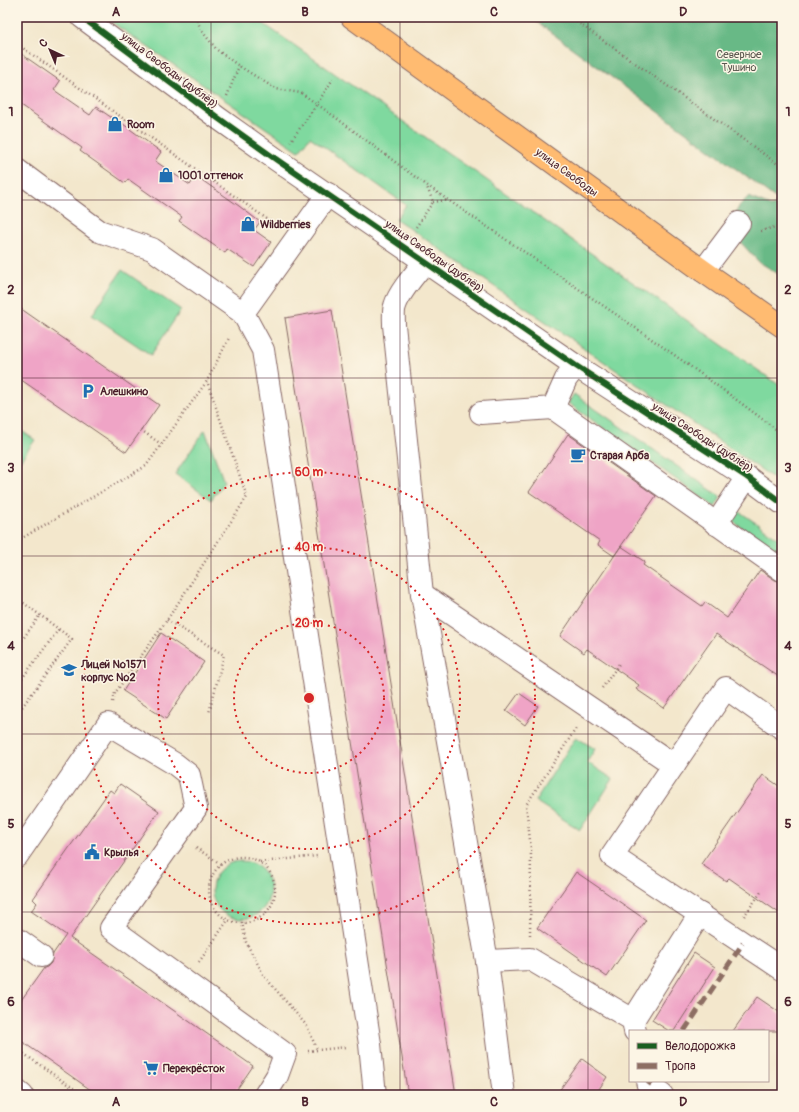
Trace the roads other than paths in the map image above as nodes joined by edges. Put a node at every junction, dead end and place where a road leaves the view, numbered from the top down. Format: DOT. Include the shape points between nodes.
graph roads {
  1 [pos="82,17"];
  2 [pos="352,17"];
  3 [pos="17,170"];
  4 [pos="328,194"];
  5 [pos="739,223"];
  6 [pos="425,262"];
  7 [pos="703,271"];
  8 [pos="242,313"];
  9 [pos="782,326"];
  10 [pos="576,366"];
  11 [pos="553,408"];
  12 [pos="481,413"];
  13 [pos="746,477"];
  14 [pos="782,503"];
  15 [pos="716,524"];
  16 [pos="782,570"];
  17 [pos="422,594"];
  18 [pos="782,728"];
  19 [pos="674,765"];
  20 [pos="17,856"];
  21 [pos="700,914"];
  22 [pos="17,939"];
  23 [pos="41,956"];
  24 [pos="487,961"];
  25 [pos="782,969"];
  26 [pos="634,1025"];
  27 [pos="647,1082"];
  28 [pos="17,1091"];
  29 [pos="22,1095"];
  30 [pos="264,1095"];
  31 [pos="375,1095"];
  32 [pos="504,1095"];
  33 [pos="662,1095"];
  1 -- 4 [label="street, улица Свободы (дублёр)" via="218,118"];
  2 -- 7 [label="main road, улица Свободы"];
  3 -- 8 [label="street" via="99,231 152,249"];
  4 -- 6 [label="street, улица Свободы (дублёр)"];
  4 -- 8 [label="street"];
  5 -- 7 [label="street"];
  6 -- 10 [label="street, улица Свободы (дублёр)"];
  6 -- 17 [label="street" via="410,280 395,306 394,324"];
  7 -- 9 [label="main road, улица Свободы"];
  8 -- 31 [label="street" via="263,350 370,1044"];
  10 -- 11 [label="street" via="566,379"];
  10 -- 13 [label="street, улица Свободы (дублёр)"];
  11 -- 12 [label="street"];
  11 -- 15 [label="street"];
  13 -- 14 [label="street, улица Свободы (дублёр)"];
  13 -- 15 [label="street"];
  15 -- 16 [label="street"];
  17 -- 19 [label="street"];
  17 -- 24 [label="street"];
  18 -- 19 [label="street" via="726,688"];
  19 -- 21 [label="street" via="612,856"];
  20 -- 30 [label="street" via="108,724 189,775 196,808 111,928 285,1054 277,1076"];
  21 -- 25 [label="street"];
  21 -- 26 [label="street"];
  22 -- 23 [label="street"];
  24 -- 26 [label="street" via="530,959"];
  24 -- 32 [label="street"];
  27 -- 33 [label="street"];
  28 -- 29 [label="street"];
}
